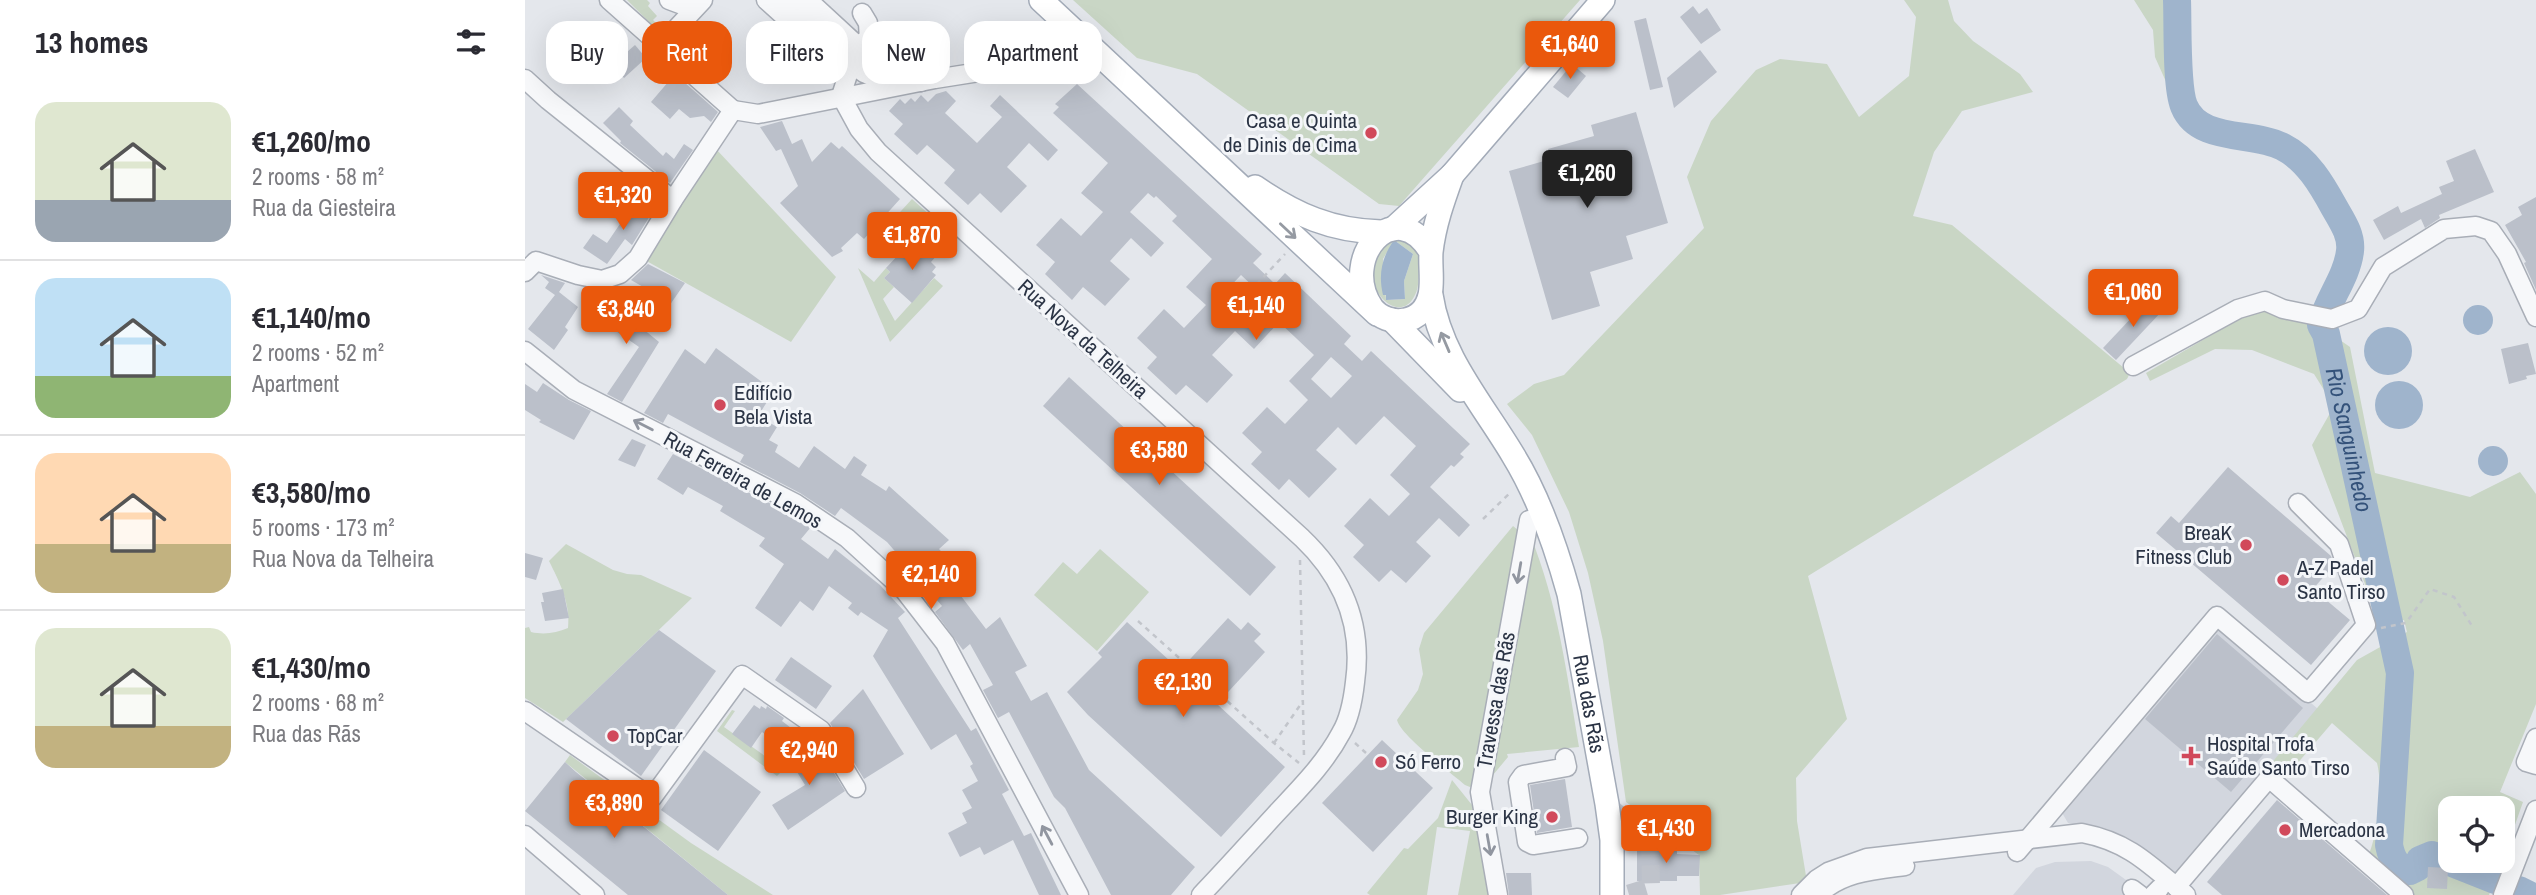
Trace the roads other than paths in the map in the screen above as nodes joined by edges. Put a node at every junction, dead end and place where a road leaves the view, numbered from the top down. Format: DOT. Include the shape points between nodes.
graph roads {
  1 [pos="609,0"];
  2 [pos="655,0"];
  3 [pos="766,0"];
  4 [pos="788,0"];
  5 [pos="808,0"];
  6 [pos="1041,0"];
  7 [pos="1604,0"];
  8 [pos="683,2"];
  9 [pos="862,13"];
  10 [pos="673,21"];
  11 [pos="1064,21"];
  12 [pos="642,30"];
  13 [pos="862,52"];
  14 [pos="857,55"];
  15 [pos="1102,55"];
  16 [pos="862,72"];
  17 [pos="525,79"];
  18 [pos="703,84"];
  19 [pos="876,84"];
  20 [pos="882,84"];
  21 [pos="910,84"];
  22 [pos="881,89"];
  23 [pos="841,96"];
  24 [pos="733,110"];
  25 [pos="1203,150"];
  26 [pos="1452,175"];
  27 [pos="673,200"];
  28 [pos="1387,231"];
  29 [pos="1431,252"];
  30 [pos="525,272"];
  31 [pos="1430,295"];
  32 [pos="1384,317"];
  33 [pos="2536,317"];
  34 [pos="525,351"];
  35 [pos="2133,366"];
  36 [pos="1491,422"];
  37 [pos="2298,503"];
  38 [pos="1542,516"];
  39 [pos="525,711"];
  40 [pos="2536,738"];
  41 [pos="1565,758"];
  42 [pos="2536,765"];
  43 [pos="856,788"];
  44 [pos="2536,810"];
  45 [pos="525,835"];
  46 [pos="1578,838"];
  47 [pos="2022,846"];
  48 [pos="2398,890"];
  49 [pos="2169,892"];
  50 [pos="595,895"];
  51 [pos="1079,895"];
  52 [pos="1202,895"];
  53 [pos="1498,895"];
  54 [pos="1612,895"];
  55 [pos="1801,895"];
  56 [pos="1818,895"];
  57 [pos="2503,895"];
  1 -- 12 [label="street"];
  2 -- 8 [label="street"];
  3 -- 14 [label="street"];
  4 -- 14 [label="street"];
  5 -- 14 [label="street"];
  6 -- 11 [label="main road"];
  7 -- 26 [label="main road"];
  8 -- 10 [label="street"];
  9 -- 14 [label="street" via="868,23"];
  13 -- 14 [label="street"];
  14 -- 16 [label="street" via="857,69"];
  14 -- 23 [label="street"];
  15 -- 25 [label="main road"];
  17 -- 27 [label="street"];
  18 -- 24 [label="street"];
  19 -- 22 [label="street"];
  20 -- 22 [label="street"];
  21 -- 22 [label="street"];
  22 -- 23 [label="street"];
  23 -- 24 [label="street" via="758,114"];
  23 -- 52 [label="street, Rua Nova da Telheira" via="859,129 879,152 1302,538 1341,589 1356,632 1358,657 1352,703 1342,731 1305,782"];
  24 -- 27 [label="street"];
  25 -- 28 [label="main road" via="1316,222 1353,232"];
  25 -- 32 [label="main road, one-way"];
  26 -- 28 [label="main road"];
  26 -- 29 [label="main road"];
  27 -- 30 [label="street" via="638,258 620,274 602,280 536,261"];
  28 -- 29 [label="main road" via="1403,228 1416,232"];
  28 -- 32 [label="main road" via="1370,243 1361,279 1364,296"];
  29 -- 31 [label="main road"];
  31 -- 32 [label="main road" via="1425,309 1415,317 1403,321"];
  36 -- 31 [label="main road, one-way" via="1452,360"];
  32 -- 36 [label="main road"];
  33 -- 35 [label="street" via="2507,254 2491,231 2476,226 2444,229 2383,267 2358,309 2323,318 2265,301 2238,309"];
  51 -- 34 [label="street, Rua Ferreira de Lemos, one-way" via="945,643 904,590 847,538 796,503 574,390"];
  36 -- 38 [label="main road, Rua das Rãs" via="1514,456"];
  37 -- 47 [label="street" via="2339,544 2366,625 2308,693 2217,617"];
  38 -- 53 [label="street, Travessa das Rãs, one-way" via="1529,520 1480,792"];
  38 -- 54 [label="main road, Rua das Rãs" via="1571,606 1607,804"];
  39 -- 43 [label="street" via="652,799 742,675 821,730"];
  40 -- 42 [label="street" via="2526,762"];
  41 -- 46 [label="street" via="1567,767 1523,775 1518,782 1527,842"];
  44 -- 57 [label="street"];
  45 -- 50 [label="street"];
  47 -- 49 [label="street" via="2082,833 2117,842 2133,851"];
  47 -- 55 [label="street" via="1867,858 1817,878"];
  47 -- 56 [label="street" via="1868,871 1842,878"];
  48 -- 49 [label="street" via="2269,778"];
}
